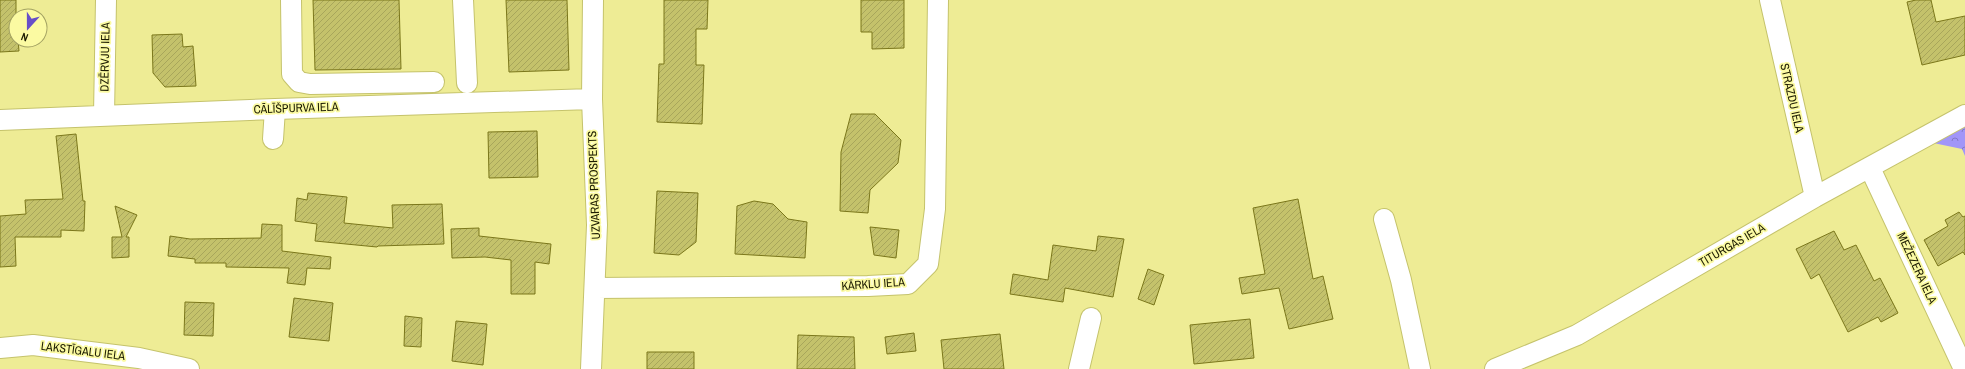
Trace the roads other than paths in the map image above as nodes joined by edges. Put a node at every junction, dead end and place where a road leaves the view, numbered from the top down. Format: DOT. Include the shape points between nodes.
graph roads {
  1 [pos="106,0"];
  2 [pos="291,0"];
  3 [pos="463,0"];
  4 [pos="593,0"];
  5 [pos="938,0"];
  6 [pos="1770,0"];
  7 [pos="434,82"];
  8 [pos="467,83"];
  9 [pos="592,98"];
  10 [pos="275,109"];
  11 [pos="104,115"];
  12 [pos="1965,115"];
  13 [pos="0,120"];
  14 [pos="273,139"];
  15 [pos="1870,168"];
  16 [pos="1815,197"];
  17 [pos="1384,219"];
  18 [pos="595,288"];
  19 [pos="1091,318"];
  20 [pos="0,348"];
  21 [pos="189,369"];
  22 [pos="591,369"];
  23 [pos="1078,369"];
  24 [pos="1420,369"];
  25 [pos="1495,369"];
  26 [pos="1964,369"];
  1 -- 11 [label="street, DZĒRVJU IELA"];
  2 -- 7 [label="street" via="292,74 299,82"];
  3 -- 8 [label="street"];
  4 -- 9 [label="street, UZVARAS PROSPEKTS"];
  5 -- 18 [label="street, KĀRKLU IELA" via="935,209 928,264 908,284"];
  6 -- 16 [label="street, STRAZDU IELA"];
  9 -- 10 [label="street, CĀLĪŠPURVA IELA"];
  9 -- 18 [label="street, UZVARAS PROSPEKTS" via="597,225"];
  10 -- 11 [label="street, CĀLĪŠPURVA IELA"];
  10 -- 14 [label="street"];
  11 -- 13 [label="street, CĀLĪŠPURVA IELA"];
  12 -- 15 [label="street, TITURGAS IELA"];
  15 -- 16 [label="street, TITURGAS IELA"];
  15 -- 26 [label="street, MEŽEZERA IELA"];
  16 -- 25 [label="street, TITURGAS IELA" via="1577,335"];
  17 -- 24 [label="street" via="1401,280"];
  18 -- 22 [label="street, UZVARAS PROSPEKTS"];
  19 -- 23 [label="street"];
  20 -- 21 [label="street, LAKSTĪGALU IELA" via="33,345 139,358"];
}
